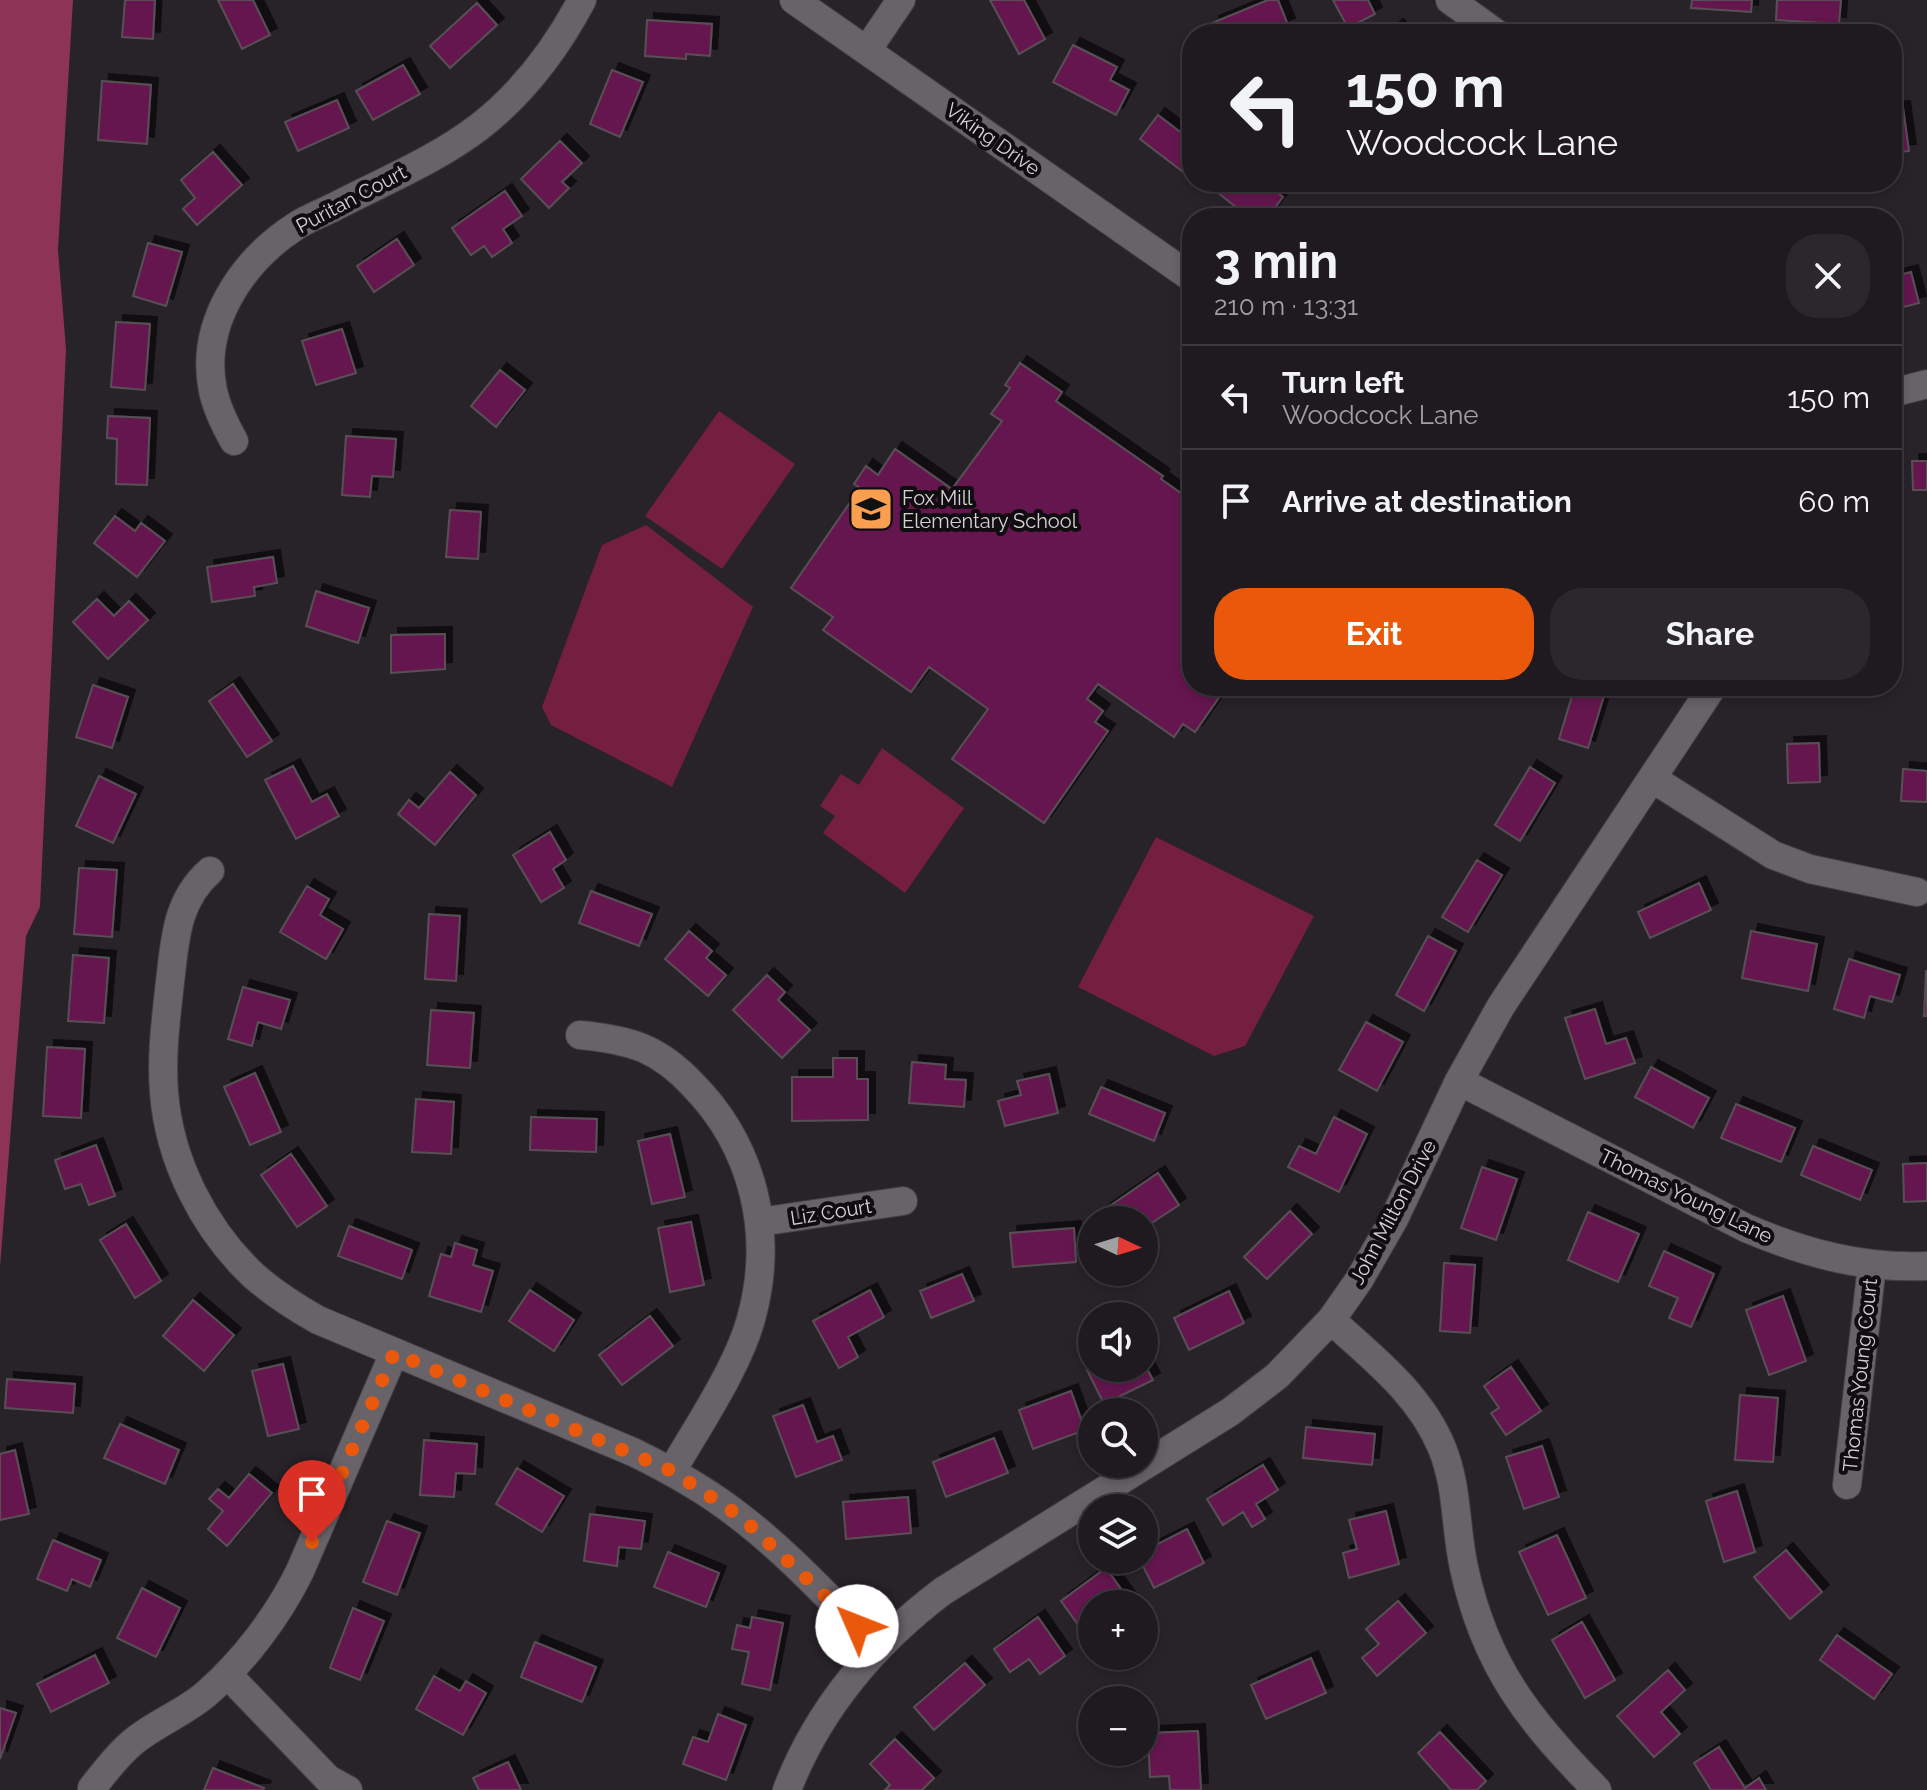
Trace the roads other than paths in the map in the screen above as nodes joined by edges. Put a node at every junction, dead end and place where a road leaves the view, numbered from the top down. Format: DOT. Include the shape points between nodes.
graph roads {
  1 [pos="582,0"];
  2 [pos="794,0"];
  3 [pos="901,0"];
  4 [pos="1450,0"];
  5 [pos="1483,24"];
  6 [pos="867,50"];
  7 [pos="1182,271"];
  8 [pos="1927,384"];
  9 [pos="1902,390"];
  10 [pos="234,441"];
  11 [pos="1707,696"];
  12 [pos="1653,779"];
  13 [pos="210,871"];
  14 [pos="1917,892"];
  15 [pos="580,1035"];
  16 [pos="1459,1081"];
  17 [pos="903,1201"];
  18 [pos="760,1222"];
  19 [pos="1872,1265"];
  20 [pos="1927,1266"];
  21 [pos="1331,1320"];
  22 [pos="394,1353"];
  23 [pos="672,1471"];
  24 [pos="1847,1485"];
  25 [pos="878,1647"];
  26 [pos="227,1674"];
  27 [pos="92,1788"];
  28 [pos="348,1790"];
  29 [pos="787,1790"];
  30 [pos="1597,1790"];
  1 -- 10 [label="street, Puritan Court" via="540,67 478,128 296,226 257,257 237,282 222,309 211,360 220,414"];
  2 -- 6 [label="street, Viking Drive"];
  3 -- 6 [label="street"];
  4 -- 5 [label="street"];
  6 -- 7 [label="street, Viking Drive"];
  8 -- 9 [label="street"];
  11 -- 12 [label="street, John Milton Drive"];
  12 -- 14 [label="street" via="1773,855 1810,869"];
  12 -- 16 [label="street, John Milton Drive" via="1501,1006"];
  13 -- 22 [label="street" via="186,899 176,925 163,1051 164,1094 184,1175 203,1212 253,1275 318,1320"];
  15 -- 18 [label="street" via="643,1048 680,1072 707,1099 743,1159"];
  16 -- 19 [label="street, Thomas Young Lane" via="1746,1228 1830,1258"];
  16 -- 21 [label="street, John Milton Drive" via="1394,1219"];
  17 -- 18 [label="street, Liz Court"];
  18 -- 23 [label="street" via="752,1318"];
  19 -- 20 [label="street, Thomas Young Lane"];
  19 -- 24 [label="street, Thomas Young Court"];
  21 -- 25 [label="street, John Milton Drive" via="1277,1376 1230,1412 943,1591"];
  21 -- 30 [label="street" via="1395,1377 1425,1415 1449,1467 1463,1567 1495,1662 1550,1742"];
  22 -- 23 [label="street"];
  22 -- 26 [label="street" via="289,1594"];
  23 -- 25 [label="street" via="741,1517"];
  25 -- 29 [label="street, John Milton Drive" via="813,1734"];
  26 -- 27 [label="street" via="189,1707 134,1741"];
  26 -- 28 [label="street" via="328,1779"];
}
